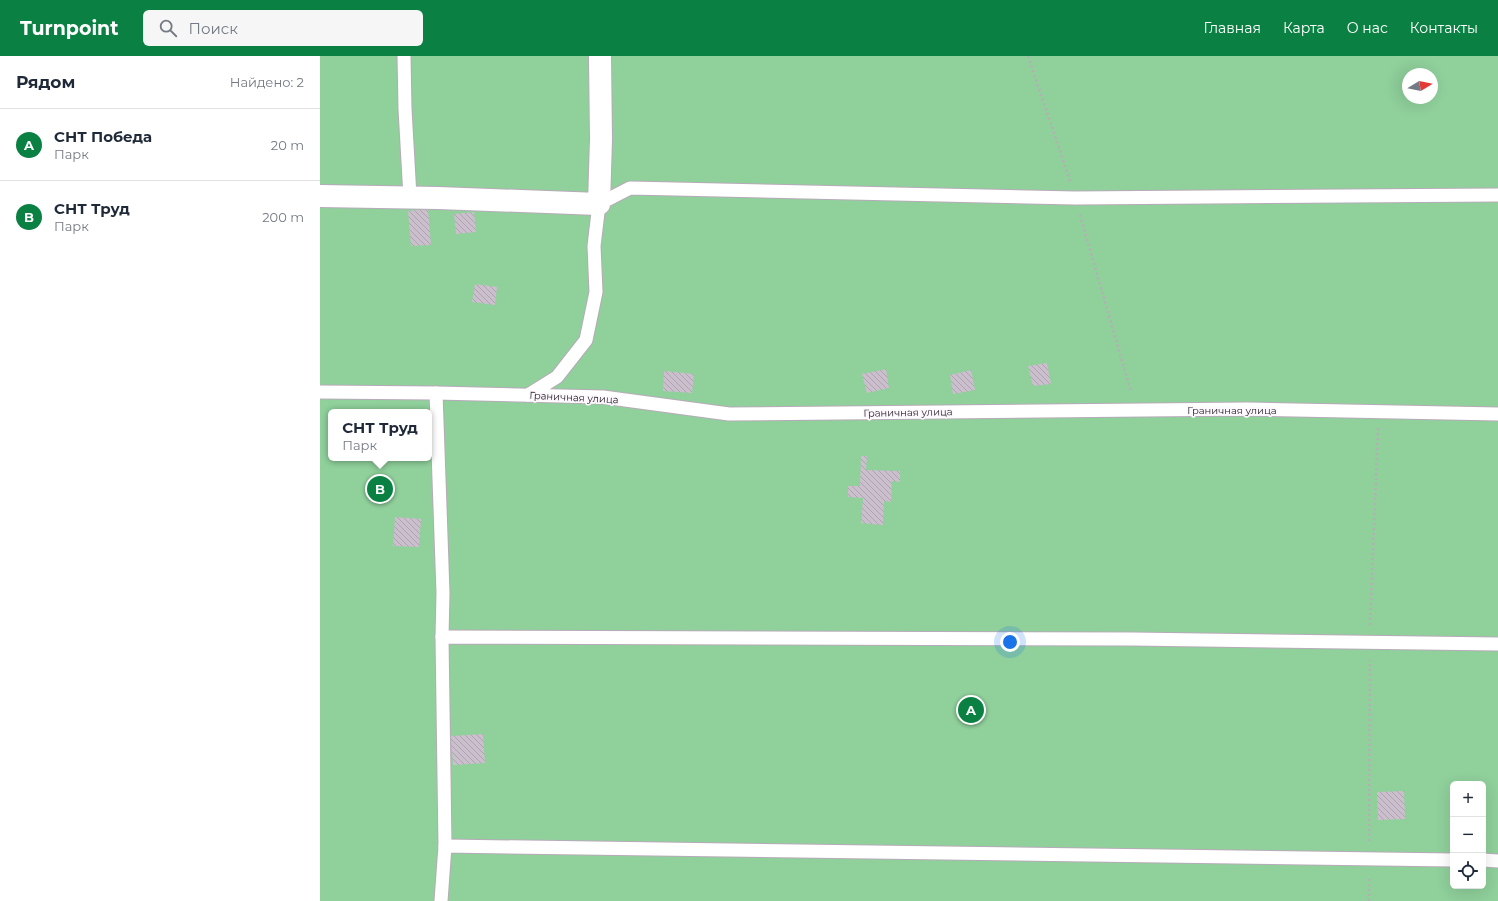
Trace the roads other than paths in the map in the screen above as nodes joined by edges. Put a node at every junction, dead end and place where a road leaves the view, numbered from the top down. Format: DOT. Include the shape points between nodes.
graph roads {
  1 [pos="404,56"];
  2 [pos="600,56"];
  3 [pos="1498,195"];
  4 [pos="320,196"];
  5 [pos="410,198"];
  6 [pos="599,204"];
  7 [pos="320,392"];
  8 [pos="436,393"];
  9 [pos="528,395"];
  10 [pos="1498,414"];
  11 [pos="442,636"];
  12 [pos="1498,644"];
  13 [pos="445,846"];
  14 [pos="1450,860"];
  15 [pos="1486,860"];
  16 [pos="1498,861"];
  17 [pos="441,901"];
  1 -- 5 [label="lane"];
  2 -- 6 [label="street"];
  3 -- 6 [label="lane" via="1075,198 630,188"];
  4 -- 5 [label="street"];
  5 -- 6 [label="street"];
  6 -- 9 [label="lane" via="594,246 596,292 586,340 557,377"];
  7 -- 8 [label="lane, Граничная улица"];
  8 -- 9 [label="lane, Граничная улица"];
  8 -- 11 [label="lane" via="443,593"];
  9 -- 10 [label="lane, Граничная улица" via="603,397 729,414 1248,409"];
  11 -- 12 [label="lane" via="1132,639"];
  11 -- 13 [label="lane"];
  13 -- 14 [label="lane"];
  13 -- 17 [label="lane"];
  15 -- 16 [label="lane"];
}
